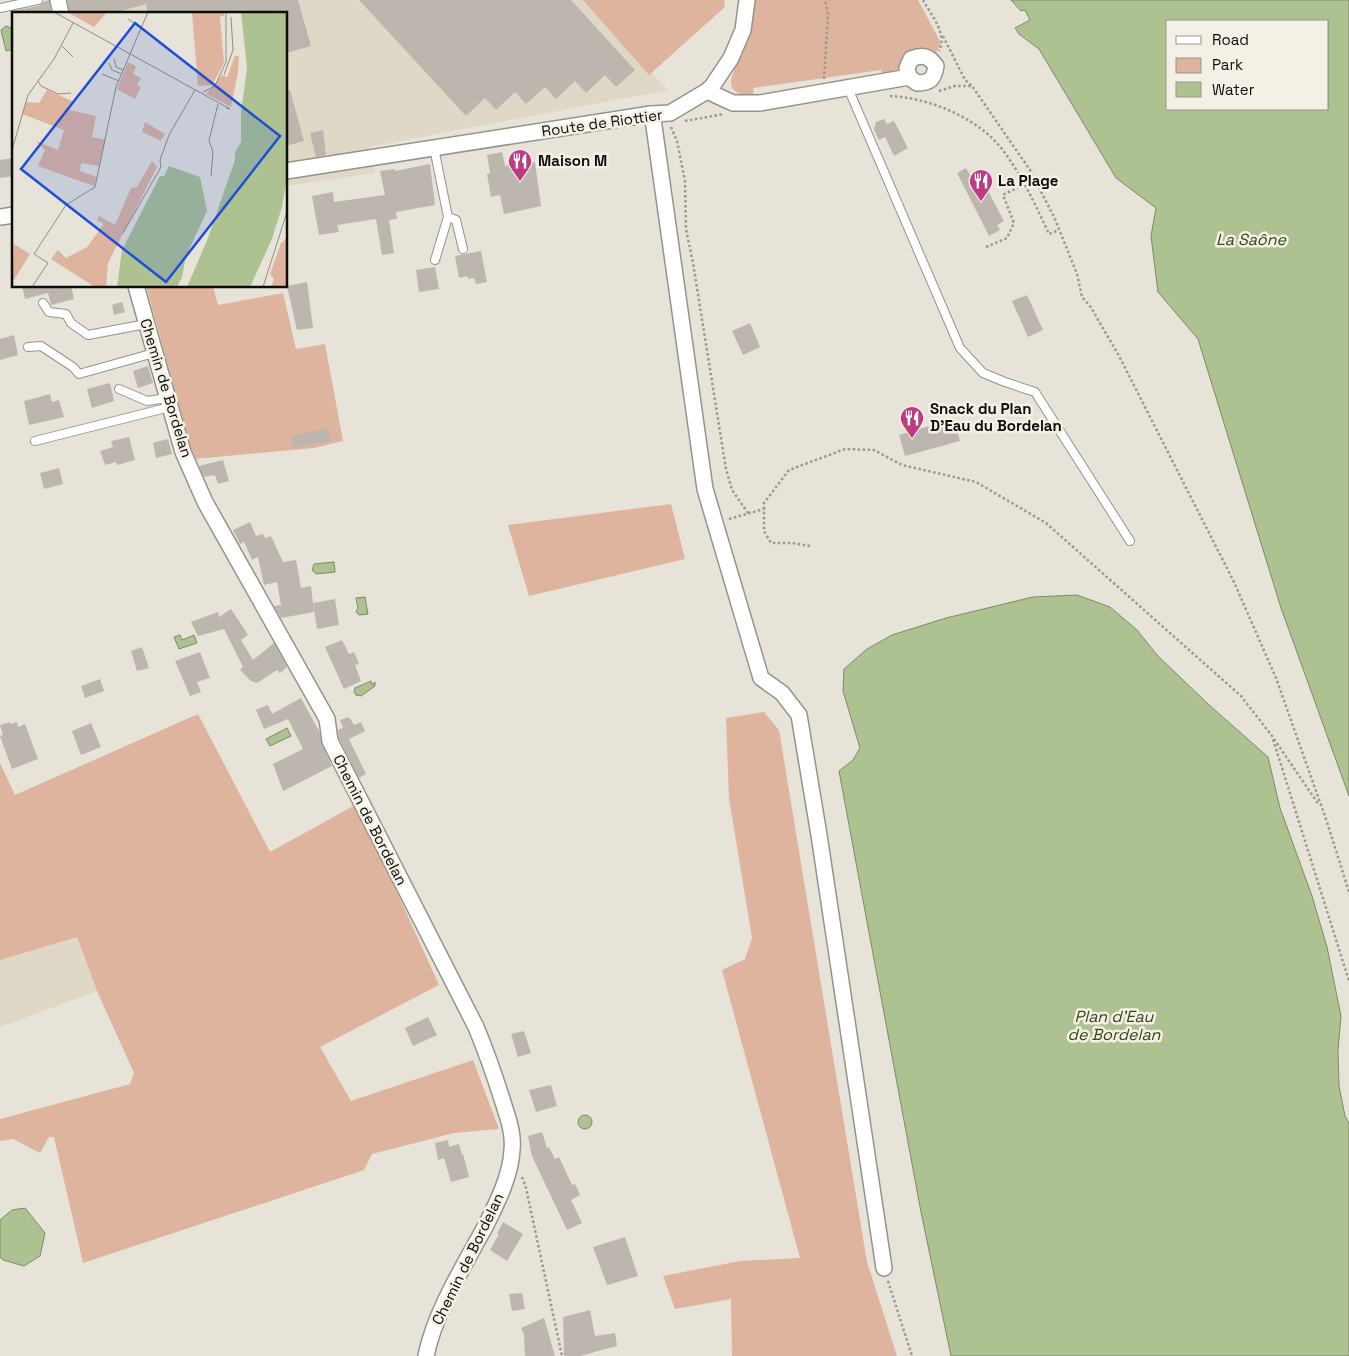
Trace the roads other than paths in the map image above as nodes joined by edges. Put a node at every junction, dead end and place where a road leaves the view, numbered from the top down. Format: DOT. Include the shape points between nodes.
graph roads {
  1 [pos="38,0"];
  2 [pos="747,0"];
  3 [pos="0,8"];
  4 [pos="932,61"];
  5 [pos="848,88"];
  6 [pos="707,91"];
  7 [pos="651,114"];
  8 [pos="434,148"];
  9 [pos="288,171"];
  10 [pos="448,217"];
  11 [pos="463,249"];
  12 [pos="435,260"];
  13 [pos="137,288"];
  14 [pos="42,303"];
  15 [pos="146,324"];
  16 [pos="28,347"];
  17 [pos="154,353"];
  18 [pos="119,389"];
  19 [pos="169,402"];
  20 [pos="35,441"];
  21 [pos="1130,541"];
  22 [pos="884,1268"];
  23 [pos="426,1356"];
  1 -- 3 [label="lane"];
  2 -- 6 [label="street" via="744,30 731,58"];
  4 -- 5 [label="street" via="936,66 934,76 927,83 917,84 909,78"];
  5 -- 6 [label="street" via="760,103 733,103"];
  5 -- 21 [label="lane" via="960,348 983,373 1035,392"];
  6 -- 7 [label="street, Route de Riottier" via="670,113"];
  7 -- 8 [label="street, Route de Riottier"];
  7 -- 22 [label="street" via="705,489 762,678 782,694 799,715"];
  8 -- 9 [label="street, Route de Riottier"];
  8 -- 10 [label="lane"];
  10 -- 11 [label="lane" via="456,220"];
  10 -- 12 [label="lane"];
  13 -- 15 [label="street, Chemin de Bordelan"];
  14 -- 15 [label="lane" via="49,312 66,314 71,323 88,335"];
  15 -- 17 [label="street, Chemin de Bordelan"];
  16 -- 17 [label="lane" via="41,346 73,367 78,374"];
  17 -- 19 [label="street, Chemin de Bordelan"];
  18 -- 19 [label="lane" via="147,401"];
  19 -- 20 [label="lane"];
  19 -- 23 [label="street, Chemin de Bordelan" via="183,452 205,502 327,719 330,741 476,1028 511,1127 512,1151 504,1185 443,1308 429,1340"];
}
